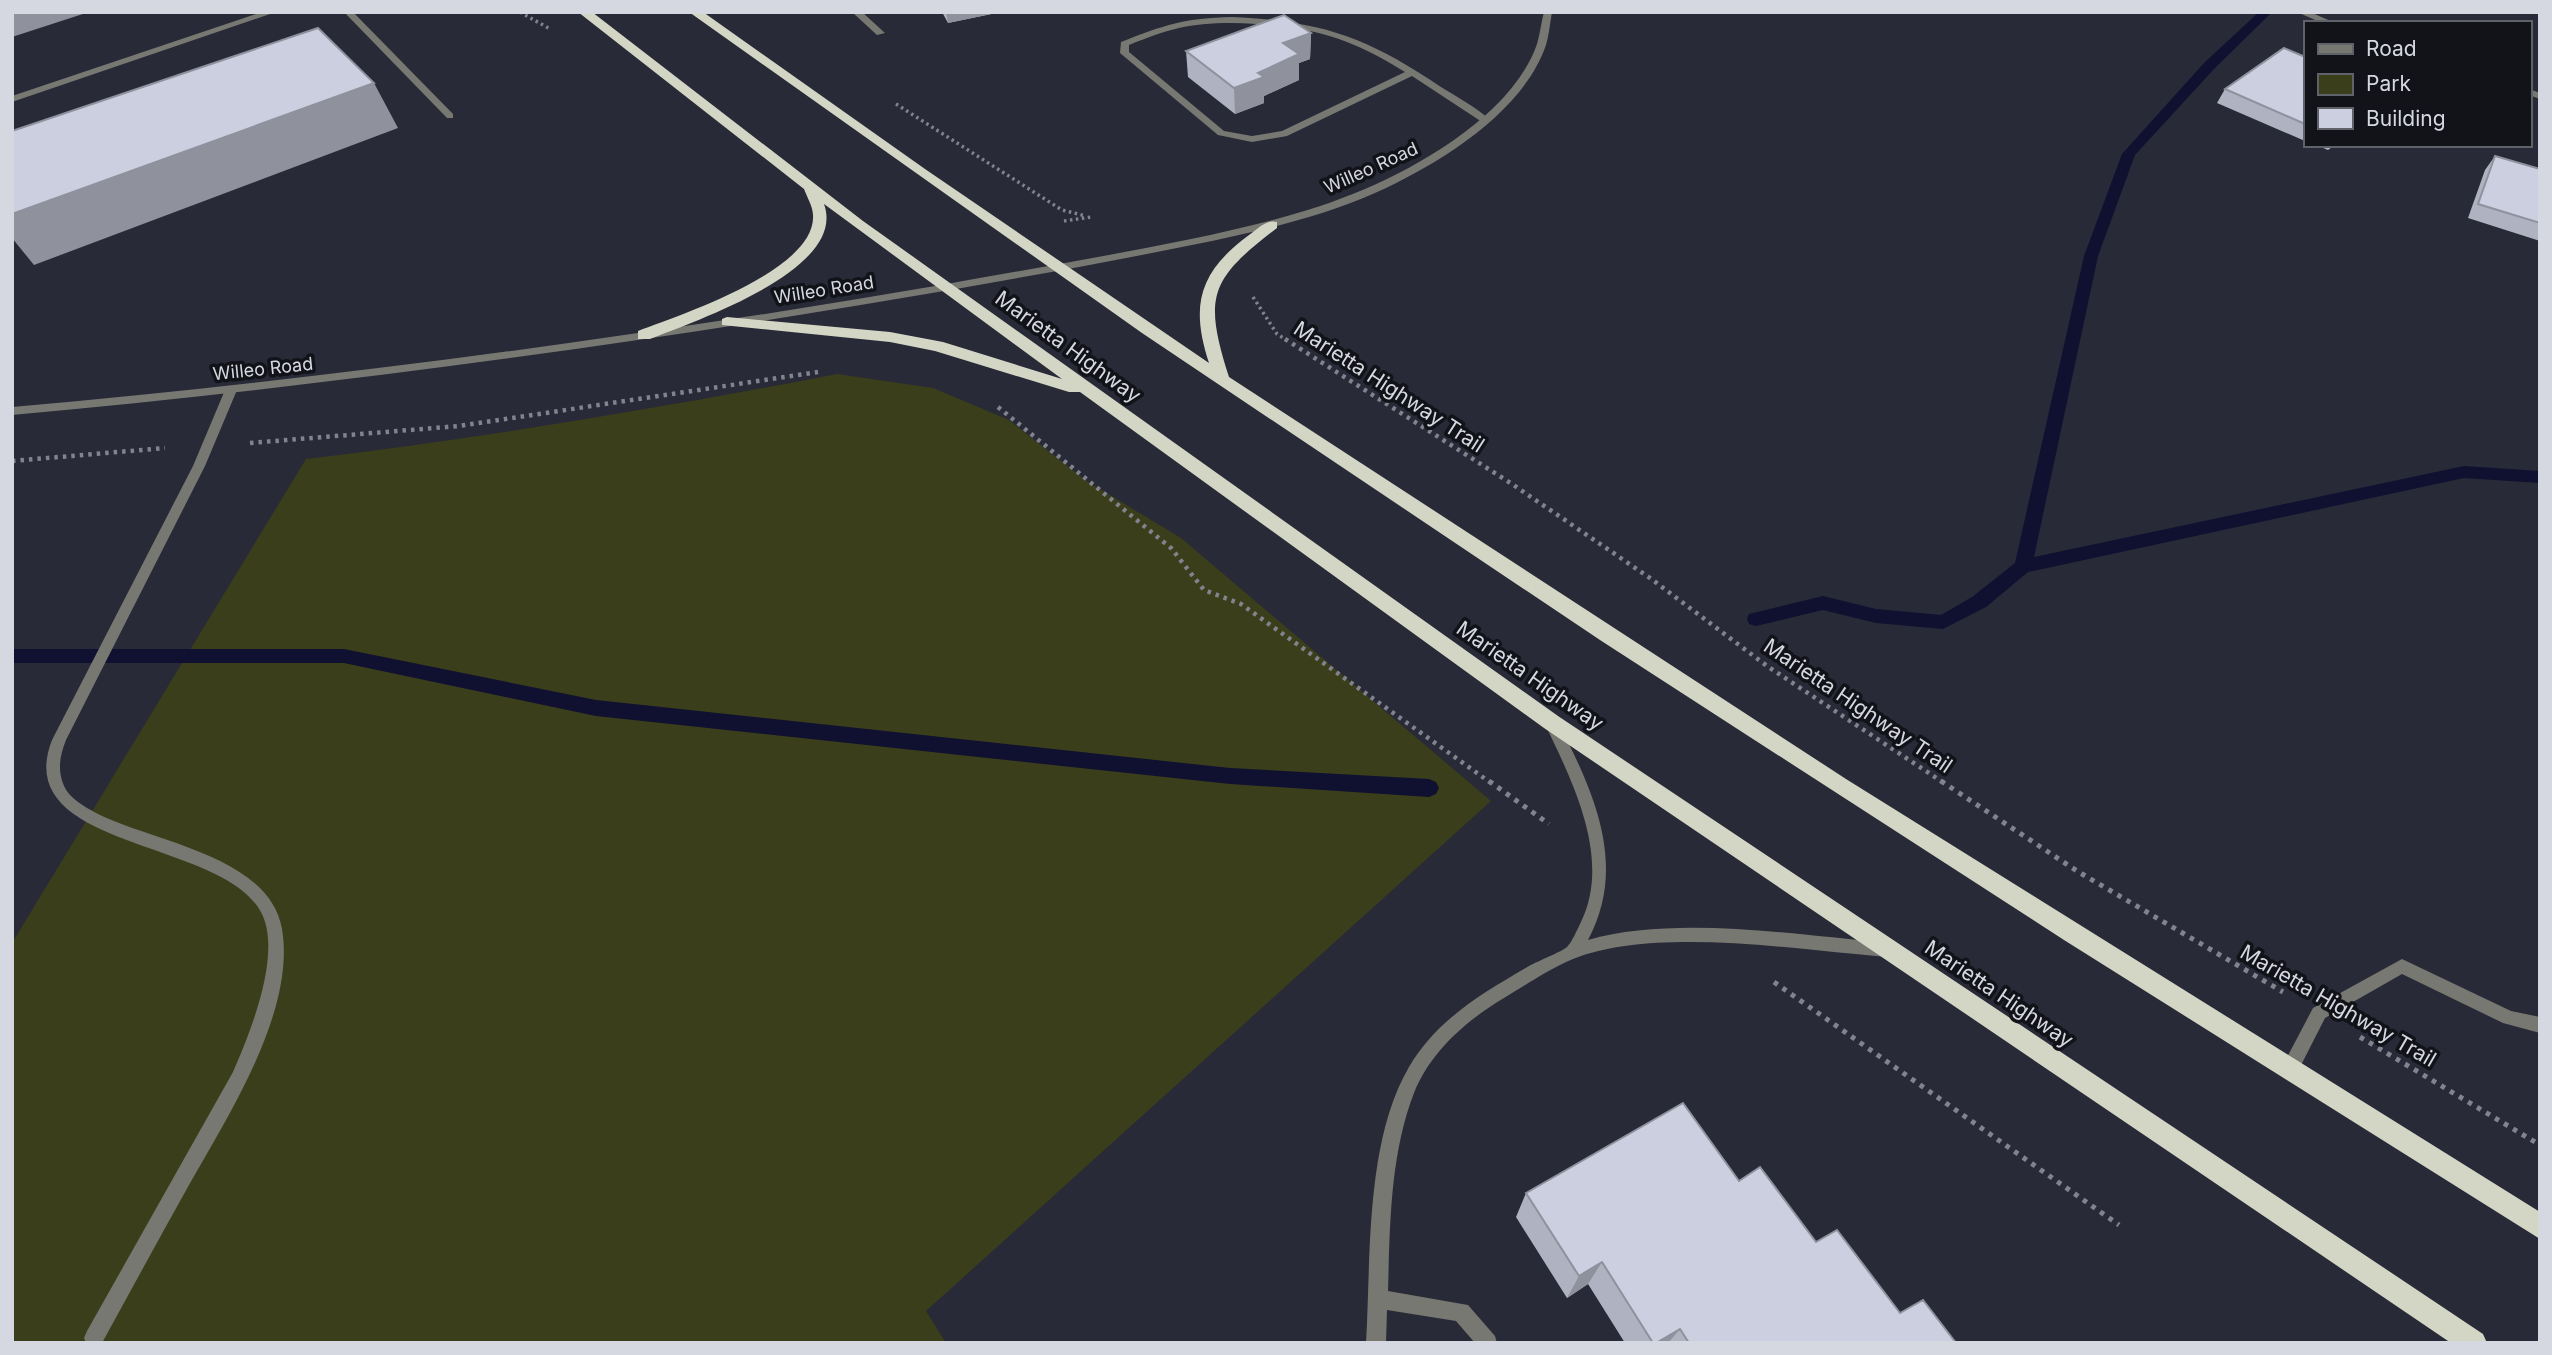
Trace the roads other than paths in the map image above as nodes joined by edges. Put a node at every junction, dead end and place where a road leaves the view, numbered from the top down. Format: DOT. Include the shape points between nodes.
graph roads {
  1 [pos="272,12"];
  2 [pos="348,12"];
  3 [pos="584,12"];
  4 [pos="695,12"];
  5 [pos="856,12"];
  6 [pos="1548,12"];
  7 [pos="2301,12"];
  8 [pos="2326,21"];
  9 [pos="880,33"];
  10 [pos="1410,73"];
  11 [pos="12,99"];
  12 [pos="450,116"];
  13 [pos="1485,120"];
  14 [pos="810,188"];
  15 [pos="1272,225"];
  16 [pos="1057,269"];
  17 [pos="945,288"];
  18 [pos="727,322"];
  19 [pos="644,335"];
  20 [pos="1222,379"];
  21 [pos="231,390"];
  22 [pos="1091,393"];
  23 [pos="12,411"];
  24 [pos="1551,722"];
  25 [pos="1889,950"];
  26 [pos="1573,951"];
  27 [pos="2540,1025"];
  28 [pos="2289,1070"];
  29 [pos="2540,1227"];
  30 [pos="1379,1299"];
  31 [pos="94,1338"];
  32 [pos="1376,1343"];
  33 [pos="1488,1343"];
  34 [pos="2474,1343"];
  1 -- 11 [label="street"];
  2 -- 12 [label="street"];
  3 -- 14 [label="highway, Marietta Highway"];
  4 -- 16 [label="highway"];
  5 -- 9 [label="street"];
  6 -- 13 [label="street, Willeo Road" via="1535,58 1508,98"];
  7 -- 8 [label="street"];
  10 -- 10 [label="street" via="1334,33 1243,20 1174,25 1124,44 1125,53 1221,132 1252,139 1284,134"];
  10 -- 13 [label="street"];
  13 -- 15 [label="street, Willeo Road" via="1414,170 1338,204"];
  14 -- 17 [label="highway, Marietta Highway"];
  14 -- 19 [label="highway" via="820,205 818,229 795,263 712,307"];
  15 -- 16 [label="street, Willeo Road"];
  15 -- 20 [label="highway" via="1216,273 1205,294 1207,335"];
  16 -- 17 [label="street, Willeo Road"];
  16 -- 20 [label="highway"];
  17 -- 18 [label="street, Willeo Road"];
  17 -- 22 [label="highway, Marietta Highway"];
  18 -- 19 [label="street, Willeo Road"];
  18 -- 22 [label="highway" via="917,342"];
  19 -- 21 [label="street, Willeo Road"];
  20 -- 28 [label="highway" via="1721,710"];
  21 -- 23 [label="street, Willeo Road"];
  21 -- 31 [label="street" via="208,446 59,740 51,768 58,792 75,810 105,827 182,850 228,870 253,888 268,910 274,970 257,1039 239,1078"];
  22 -- 24 [label="highway, Marietta Highway"];
  24 -- 25 [label="highway, Marietta Highway"];
  24 -- 26 [label="street" via="1582,793 1598,859 1597,900"];
  25 -- 26 [label="street" via="1648,938"];
  25 -- 34 [label="highway, Marietta Highway"];
  26 -- 32 [label="street" via="1491,996 1460,1019 1407,1089 1392,1136 1384,1192"];
  27 -- 28 [label="street" via="2509,1018 2402,966 2319,1013"];
  28 -- 29 [label="highway"];
  30 -- 33 [label="street" via="1461,1312"];
}
